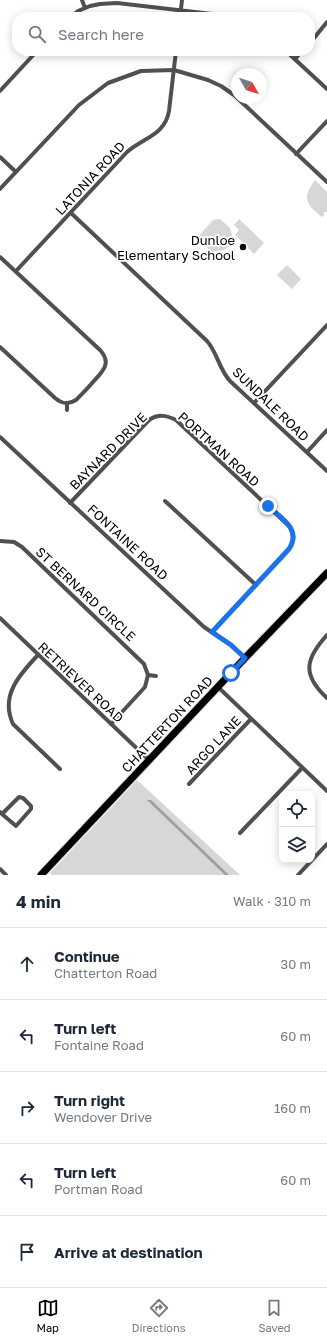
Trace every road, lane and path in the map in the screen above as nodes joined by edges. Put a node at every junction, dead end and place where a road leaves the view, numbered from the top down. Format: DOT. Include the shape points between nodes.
graph roads {
  1 [pos="82,0"];
  2 [pos="182,0"];
  3 [pos="85,8"];
  4 [pos="181,10"];
  5 [pos="79,12"];
  6 [pos="196,12"];
  7 [pos="327,22"];
  8 [pos="315,37"];
  9 [pos="32,56"];
  10 [pos="175,56"];
  11 [pos="292,56"];
  12 [pos="298,56"];
  13 [pos="295,59"];
  14 [pos="174,70"];
  15 [pos="327,90"];
  16 [pos="0,91"];
  17 [pos="327,121"];
  18 [pos="296,154"];
  19 [pos="0,157"];
  20 [pos="16,172"];
  21 [pos="327,182"];
  22 [pos="0,189"];
  23 [pos="70,213"];
  24 [pos="0,257"];
  25 [pos="16,271"];
  26 [pos="327,325"];
  27 [pos="0,347"];
  28 [pos="67,403"];
  29 [pos="254,403"];
  30 [pos="67,410"];
  31 [pos="161,416"];
  32 [pos="327,430"];
  33 [pos="0,437"];
  34 [pos="307,452"];
  35 [pos="327,471"];
  36 [pos="165,501"];
  37 [pos="70,503"];
  38 [pos="0,541"];
  39 [pos="327,573"];
  40 [pos="256,585"];
  41 [pos="0,618"];
  42 [pos="212,632"];
  43 [pos="327,635"];
  44 [pos="38,654"];
  45 [pos="245,658"];
  46 [pos="148,675"];
  47 [pos="156,676"];
  48 [pos="8,687"];
  49 [pos="218,687"];
  50 [pos="327,698"];
  51 [pos="3,707"];
  52 [pos="251,719"];
  53 [pos="111,724"];
  54 [pos="149,760"];
  55 [pos="302,768"];
  56 [pos="60,769"];
  57 [pos="190,784"];
  58 [pos="327,791"];
  59 [pos="1,813"];
  60 [pos="240,833"];
  61 [pos="327,844"];
  62 [pos="0,869"];
  63 [pos="6,875"];
  64 [pos="41,875"];
  65 [pos="298,875"];
  1 -- 3 [label="street"];
  2 -- 4 [label="street"];
  3 -- 4 [label="street" via="117,3"];
  3 -- 5 [label="street"];
  4 -- 6 [label="street"];
  7 -- 8 [label="street"];
  9 -- 16 [label="street"];
  10 -- 14 [label="street, LATONIA ROAD"];
  11 -- 13 [label="street"];
  12 -- 13 [label="street"];
  13 -- 15 [label="street"];
  14 -- 18 [label="street" via="221,86 234,95"];
  14 -- 20 [label="street" via="141,71 108,83 79,105"];
  14 -- 23 [label="street, LATONIA ROAD" via="168,117 164,126 127,152"];
  17 -- 18 [label="street"];
  18 -- 21 [label="street"];
  19 -- 20 [label="street"];
  20 -- 22 [label="street"];
  23 -- 25 [label="street, LATONIA ROAD"];
  23 -- 29 [label="street, SUNDALE ROAD" via="207,340 227,378"];
  24 -- 25 [label="street"];
  25 -- 28 [label="street" via="104,355 106,361 102,372 76,400"];
  26 -- 29 [label="street"];
  27 -- 28 [label="street" via="55,398"];
  28 -- 30 [label="street"];
  29 -- 34 [label="street, SUNDALE ROAD"];
  31 -- 37 [label="street, BAYNARD DRIVE" via="145,423"];
  31 -- 40 [label="street, PORTMAN ROAD" via="176,420 290,527 294,537 293,543"];
  32 -- 34 [label="street"];
  33 -- 37 [label="street, FONTAINE ROAD"];
  34 -- 35 [label="street, SUNDALE ROAD"];
  36 -- 40 [label="street"];
  37 -- 42 [label="street, FONTAINE ROAD" via="198,622"];
  38 -- 46 [label="street, ST BERNARD CIRCLE" via="10,541 22,547 142,661"];
  39 -- 45 [label="main road, CHATTERTON ROAD"];
  40 -- 42 [label="street"];
  41 -- 44 [label="street, RETRIEVER ROAD"];
  42 -- 45 [label="street, FONTAINE ROAD"];
  43 -- 50 [label="street" via="311,656 309,667 312,681"];
  44 -- 48 [label="street"];
  44 -- 53 [label="street, RETRIEVER ROAD"];
  45 -- 49 [label="main road, CHATTERTON ROAD"];
  46 -- 47 [label="street"];
  46 -- 53 [label="street" via="143,690"];
  49 -- 52 [label="street"];
  49 -- 54 [label="main road, CHATTERTON ROAD"];
  51 -- 56 [label="street" via="13,724"];
  52 -- 55 [label="street"];
  52 -- 57 [label="street, ARGO LANE"];
  53 -- 54 [label="street, RETRIEVER ROAD"];
  54 -- 64 [label="main road, CHATTERTON ROAD"];
  55 -- 58 [label="street"];
  55 -- 60 [label="street"];
  59 -- 59 [label="street" via="19,797 31,806 16,826"];
  61 -- 65 [label="street"];
  62 -- 63 [label="street"];
}
